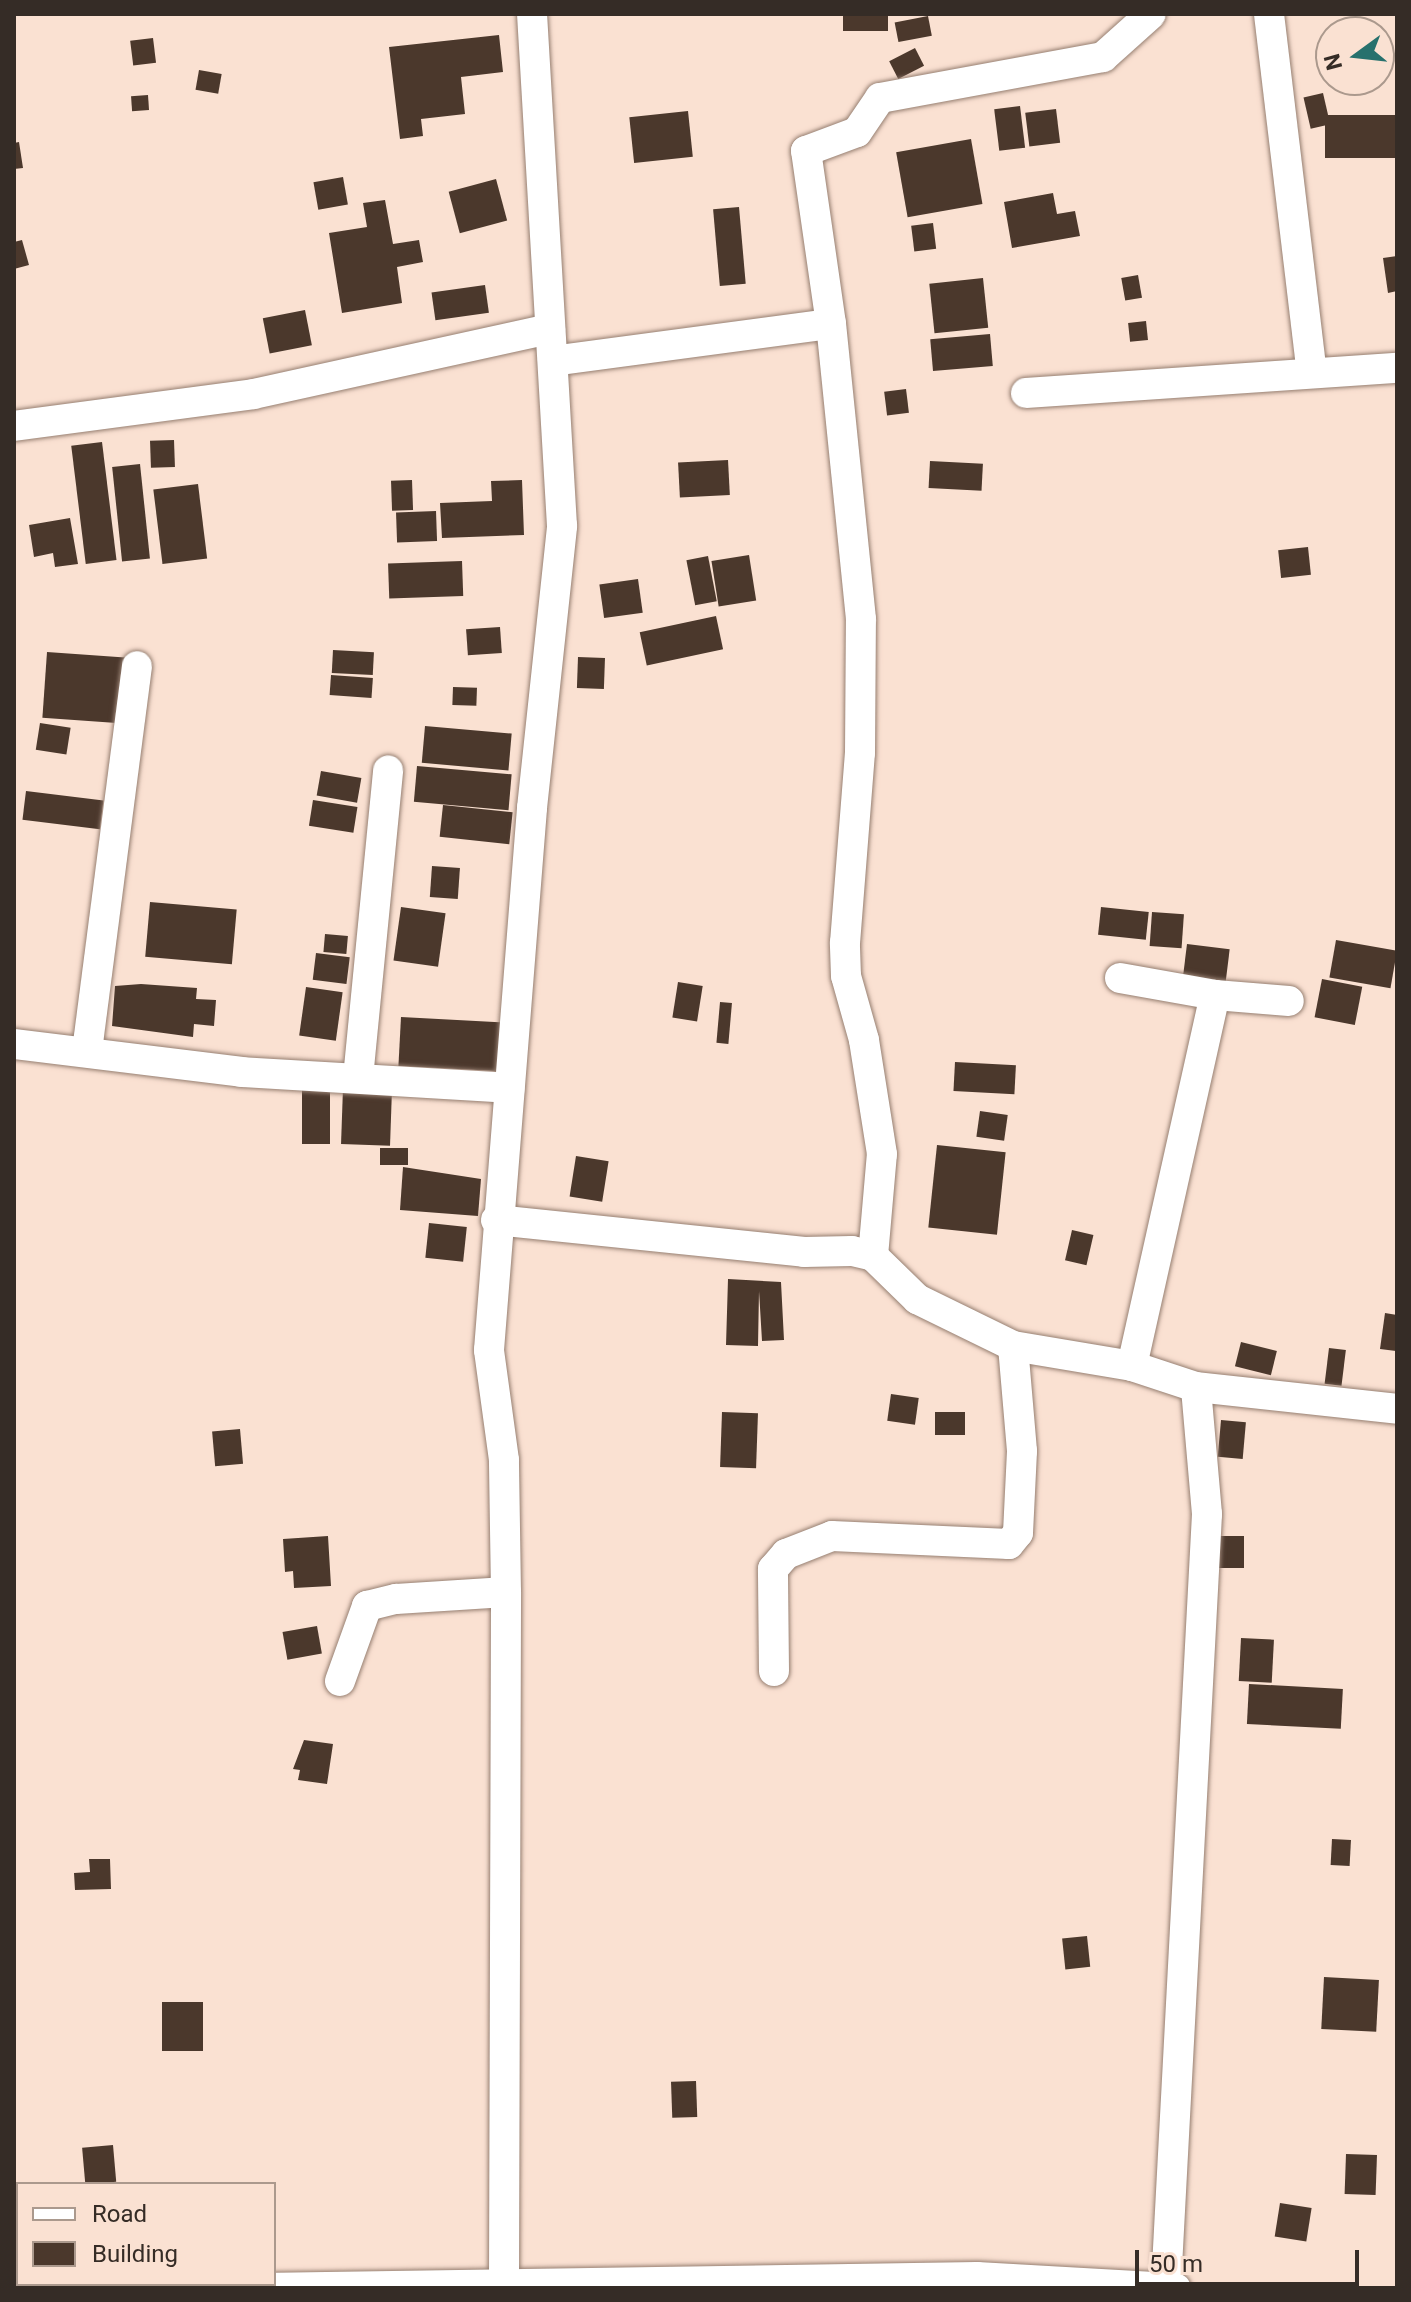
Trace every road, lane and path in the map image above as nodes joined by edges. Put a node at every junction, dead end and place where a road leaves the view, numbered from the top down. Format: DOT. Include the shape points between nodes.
graph roads {
  1 [pos="532,14"];
  2 [pos="1151,14"];
  3 [pos="1269,14"];
  4 [pos="831,324"];
  5 [pos="550,329"];
  6 [pos="553,361"];
  7 [pos="1397,368"];
  8 [pos="1312,372"];
  9 [pos="1026,393"];
  10 [pos="14,426"];
  11 [pos="137,666"];
  12 [pos="388,770"];
  13 [pos="1120,978"];
  14 [pos="1215,995"];
  15 [pos="1289,1001"];
  16 [pos="14,1044"];
  17 [pos="87,1051"];
  18 [pos="358,1078"];
  19 [pos="510,1088"];
  20 [pos="496,1220"];
  21 [pos="873,1256"];
  22 [pos="1013,1346"];
  23 [pos="1132,1366"];
  24 [pos="1196,1387"];
  25 [pos="1397,1409"];
  26 [pos="506,1592"];
  27 [pos="774,1671"];
  28 [pos="340,1681"];
  29 [pos="504,2282"];
  30 [pos="1171,2287"];
  31 [pos="260,2288"];
  1 -- 5 [label="street"];
  2 -- 4 [label="street" via="1103,57 880,98 857,132 806,151"];
  3 -- 8 [label="street"];
  4 -- 6 [label="street"];
  4 -- 21 [label="street" via="861,619 860,753 845,943 846,976 864,1040 882,1154"];
  5 -- 6 [label="street"];
  5 -- 10 [label="street" via="254,394"];
  6 -- 19 [label="street" via="562,526"];
  7 -- 8 [label="street"];
  8 -- 9 [label="street"];
  11 -- 17 [label="street"];
  12 -- 18 [label="street"];
  13 -- 14 [label="street"];
  14 -- 15 [label="street"];
  14 -- 23 [label="street"];
  16 -- 17 [label="street"];
  17 -- 18 [label="street" via="241,1072"];
  18 -- 19 [label="street"];
  19 -- 20 [label="street"];
  20 -- 21 [label="street"];
  20 -- 26 [label="street" via="489,1350 504,1460"];
  21 -- 22 [label="street" via="917,1299"];
  22 -- 23 [label="street"];
  22 -- 27 [label="street" via="1022,1451 1018,1533 1009,1544 832,1536 786,1554 773,1569"];
  23 -- 24 [label="street"];
  24 -- 25 [label="street"];
  24 -- 30 [label="street" via="1207,1514"];
  26 -- 28 [label="street" via="396,1599 367,1606"];
  26 -- 29 [label="street"];
  29 -- 30 [label="street" via="977,2277"];
  29 -- 31 [label="street"];
}
